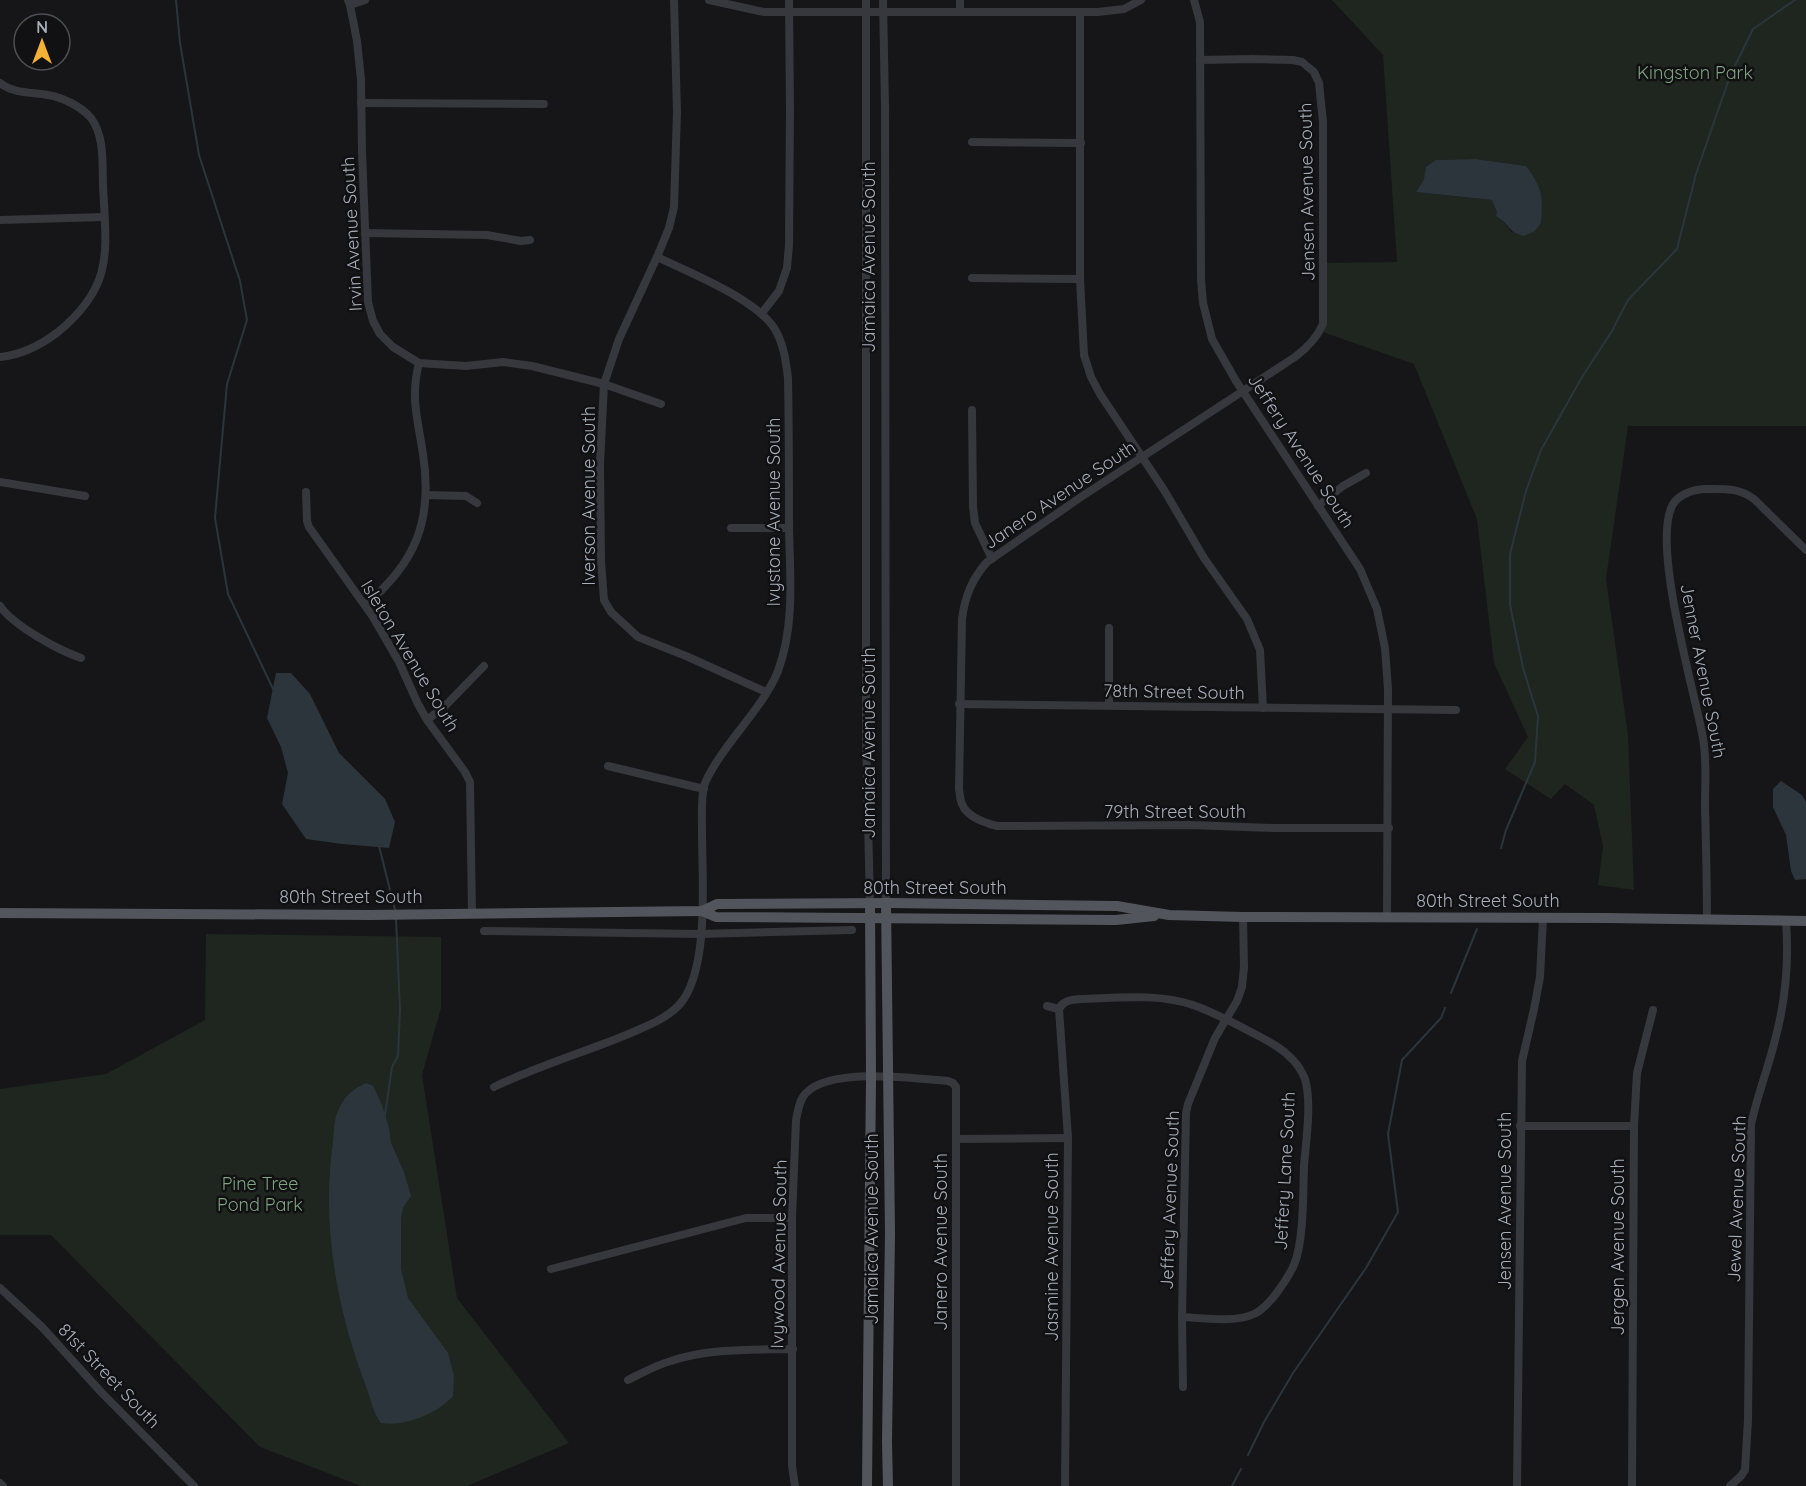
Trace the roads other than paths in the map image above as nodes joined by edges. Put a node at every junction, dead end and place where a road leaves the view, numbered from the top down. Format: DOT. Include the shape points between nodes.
graph roads {
  1 [pos="365,0"];
  2 [pos="674,0"];
  3 [pos="709,0"];
  4 [pos="789,0"];
  5 [pos="866,0"];
  6 [pos="884,0"];
  7 [pos="960,0"];
  8 [pos="1141,0"];
  9 [pos="1194,0"];
  10 [pos="349,2"];
  11 [pos="789,11"];
  12 [pos="960,12"];
  13 [pos="1080,12"];
  14 [pos="866,13"];
  15 [pos="884,13"];
  16 [pos="1200,60"];
  17 [pos="0,83"];
  18 [pos="361,103"];
  19 [pos="544,104"];
  20 [pos="972,142"];
  21 [pos="1081,142"];
  22 [pos="104,217"];
  23 [pos="0,219"];
  24 [pos="365,233"];
  25 [pos="530,240"];
  26 [pos="657,257"];
  27 [pos="972,278"];
  28 [pos="1080,279"];
  29 [pos="762,313"];
  30 [pos="0,357"];
  31 [pos="419,363"];
  32 [pos="604,384"];
  33 [pos="1243,392"];
  34 [pos="661,404"];
  35 [pos="972,410"];
  36 [pos="1143,458"];
  37 [pos="1366,473"];
  38 [pos="0,482"];
  39 [pos="306,492"];
  40 [pos="426,495"];
  41 [pos="85,496"];
  42 [pos="477,503"];
  43 [pos="1318,506"];
  44 [pos="731,528"];
  45 [pos="789,528"];
  46 [pos="1806,550"];
  47 [pos="992,559"];
  48 [pos="365,605"];
  49 [pos="0,606"];
  50 [pos="1109,628"];
  51 [pos="81,658"];
  52 [pos="484,666"];
  53 [pos="766,692"];
  54 [pos="959,704"];
  55 [pos="1109,705"];
  56 [pos="1263,708"];
  57 [pos="1388,709"];
  58 [pos="1456,710"];
  59 [pos="427,720"];
  60 [pos="608,766"];
  61 [pos="704,789"];
  62 [pos="965,809"];
  63 [pos="1389,828"];
  64 [pos="886,903"];
  65 [pos="870,904"];
  66 [pos="702,911"];
  67 [pos="0,913"];
  68 [pos="472,914"];
  69 [pos="1169,915"];
  70 [pos="1243,917"];
  71 [pos="1388,918"];
  72 [pos="1543,918"];
  73 [pos="870,919"];
  74 [pos="886,919"];
  75 [pos="1707,920"];
  76 [pos="1786,921"];
  77 [pos="1806,921"];
  78 [pos="852,930"];
  79 [pos="484,931"];
  80 [pos="700,934"];
  81 [pos="1047,1006"];
  82 [pos="1059,1009"];
  83 [pos="1653,1010"];
  84 [pos="1227,1019"];
  85 [pos="888,1076"];
  86 [pos="871,1077"];
  87 [pos="494,1087"];
  88 [pos="1520,1126"];
  89 [pos="1634,1126"];
  90 [pos="1068,1138"];
  91 [pos="957,1139"];
  92 [pos="792,1218"];
  93 [pos="551,1269"];
  94 [pos="0,1288"];
  95 [pos="1182,1317"];
  96 [pos="793,1349"];
  97 [pos="628,1380"];
  98 [pos="1184,1387"];
  99 [pos="194,1486"];
  100 [pos="795,1486"];
  101 [pos="867,1486"];
  102 [pos="888,1486"];
  103 [pos="956,1486"];
  104 [pos="1065,1486"];
  105 [pos="1517,1486"];
  106 [pos="1632,1486"];
  107 [pos="1730,1486"];
  1 -- 10 [label="street"];
  2 -- 26 [label="street, Iverson Avenue South" via="675,196 669,228"];
  3 -- 11 [label="street" via="764,12"];
  4 -- 11 [label="street"];
  5 -- 14 [label="street, Jamaica Avenue South"];
  6 -- 15 [label="street, Jamaica Avenue South"];
  7 -- 12 [label="street"];
  8 -- 13 [label="street" via="1124,9"];
  9 -- 16 [label="street, Jeffery Avenue South" via="1200,22"];
  10 -- 18 [label="street, Irvin Avenue South" via="357,41"];
  11 -- 14 [label="street"];
  11 -- 29 [label="street" via="787,268 779,291"];
  12 -- 13 [label="street"];
  12 -- 15 [label="street"];
  13 -- 21 [label="street"];
  14 -- 15 [label="street"];
  14 -- 65 [label="street, Jamaica Avenue South" via="866,737"];
  15 -- 64 [label="street, Jamaica Avenue South"];
  16 -- 33 [label="street, Jeffery Avenue South" via="1203,303 1212,339"];
  16 -- 33 [label="street, Jensen Avenue South" via="1302,62 1314,72 1322,103 1323,324 1308,347"];
  17 -- 22 [label="street" via="14,90 61,99 90,118 101,142"];
  18 -- 19 [label="street"];
  18 -- 24 [label="street, Irvin Avenue South"];
  20 -- 21 [label="street"];
  21 -- 28 [label="street"];
  22 -- 23 [label="street"];
  22 -- 30 [label="street" via="106,249 100,279 87,304 51,337 29,350"];
  24 -- 25 [label="street" via="487,235"];
  24 -- 31 [label="street, Irvin Avenue South" via="368,302 373,321 393,347"];
  26 -- 29 [label="street, Ivystone Avenue South"];
  26 -- 32 [label="street, Iverson Avenue South" via="619,339"];
  27 -- 28 [label="street"];
  28 -- 36 [label="street" via="1084,356 1091,377"];
  29 -- 45 [label="street, Ivystone Avenue South" via="777,331 786,356"];
  31 -- 32 [label="street" via="466,366 503,362"];
  31 -- 40 [label="street" via="414,399"];
  32 -- 34 [label="street"];
  32 -- 53 [label="street, Iverson Avenue South" via="601,561 604,600 610,612 638,637"];
  33 -- 36 [label="street, Janero Avenue South"];
  33 -- 43 [label="street, Jeffery Avenue South"];
  35 -- 47 [label="street" via="975,523"];
  36 -- 47 [label="street, Janero Avenue South"];
  36 -- 56 [label="street" via="1255,633 1260,650"];
  37 -- 43 [label="street"];
  38 -- 41 [label="street"];
  39 -- 48 [label="street, Isleton Avenue South" via="309,527"];
  40 -- 42 [label="street" via="466,496"];
  40 -- 48 [label="street" via="413,548 392,580"];
  43 -- 57 [label="street, Jeffery Avenue South" via="1360,569 1377,609 1385,648"];
  44 -- 45 [label="street"];
  45 -- 53 [label="street, Ivystone Avenue South" via="791,588 787,636 780,665"];
  46 -- 75 [label="street, Jenner Avenue South" via="1755,499 1737,490 1693,491 1672,505 1667,520 1670,584 1703,738"];
  47 -- 54 [label="street, Janero Avenue South" via="977,573 963,606"];
  48 -- 59 [label="street, Isleton Avenue South"];
  49 -- 51 [label="street" via="20,625"];
  50 -- 55 [label="street"];
  52 -- 59 [label="street"];
  53 -- 61 [label="street, Ivystone Avenue South" via="710,772"];
  54 -- 55 [label="street, 78th Street South"];
  54 -- 62 [label="street, Janero Avenue South" via="959,789"];
  55 -- 56 [label="street, 78th Street South"];
  56 -- 57 [label="street, 78th Street South"];
  57 -- 58 [label="street, 78th Street South"];
  57 -- 63 [label="street, Jeffery Avenue South"];
  59 -- 68 [label="street, Isleton Avenue South" via="470,782"];
  60 -- 61 [label="street"];
  61 -- 66 [label="street, Ivystone Avenue South"];
  62 -- 63 [label="street, 79th Street South" via="982,822 997,826"];
  63 -- 71 [label="street, Jeffery Avenue South"];
  64 -- 65 [label="main road, 80th Street South"];
  64 -- 69 [label="main road, 80th Street South" via="1117,906"];
  64 -- 74 [label="main road, Jamaica Avenue South"];
  65 -- 66 [label="main road, 80th Street South" via="717,904"];
  65 -- 73 [label="main road, Jamaica Avenue South"];
  66 -- 68 [label="main road, 80th Street South"];
  66 -- 73 [label="main road, 80th Street South" via="716,917"];
  66 -- 80 [label="street, Ivystone Avenue South"];
  67 -- 68 [label="main road, 80th Street South"];
  69 -- 70 [label="main road, 80th Street South"];
  69 -- 74 [label="main road, 80th Street South" via="1116,920"];
  70 -- 71 [label="main road, 80th Street South"];
  70 -- 84 [label="street, Jeffery Avenue South" via="1242,987"];
  71 -- 72 [label="main road, 80th Street South"];
  72 -- 75 [label="main road, 80th Street South"];
  72 -- 88 [label="street, Jensen Avenue South" via="1540,977 1522,1060"];
  73 -- 74 [label="main road, 80th Street South"];
  73 -- 86 [label="main road, Jamaica Avenue South"];
  74 -- 85 [label="main road, Jamaica Avenue South"];
  75 -- 76 [label="main road, 80th Street South"];
  76 -- 77 [label="main road, 80th Street South"];
  76 -- 107 [label="street, Jewel Avenue South" via="1784,989 1776,1039 1751,1125 1748,1420 1745,1470"];
  78 -- 80 [label="street"];
  79 -- 80 [label="street"];
  80 -- 87 [label="street, Ivystone Avenue South" via="697,968 680,1004 668,1014"];
  81 -- 82 [label="street"];
  82 -- 84 [label="street, Jeffery Lane South" via="1067,1000 1165,999 1192,1004"];
  82 -- 90 [label="street, Jasmine Avenue South"];
  83 -- 89 [label="street, Jergen Avenue South" via="1637,1073"];
  84 -- 95 [label="street, Jeffery Avenue South" via="1215,1038 1186,1113"];
  84 -- 95 [label="street, Jeffery Lane South" via="1278,1047 1292,1059 1305,1080 1308,1104 1300,1233 1295,1263 1286,1280 1256,1313 1237,1319"];
  85 -- 86 [label="street, Janero Avenue South"];
  85 -- 91 [label="street, Janero Avenue South" via="952,1083 956,1087"];
  85 -- 102 [label="main road, Jamaica Avenue South"];
  86 -- 92 [label="street, Ivywood Avenue South" via="835,1079 805,1094 796,1120"];
  86 -- 101 [label="main road, Jamaica Avenue South"];
  88 -- 89 [label="street"];
  88 -- 105 [label="street, Jensen Avenue South"];
  89 -- 106 [label="street, Jergen Avenue South"];
  90 -- 91 [label="street"];
  90 -- 104 [label="street, Jasmine Avenue South"];
  91 -- 103 [label="street, Janero Avenue South"];
  92 -- 93 [label="street" via="746,1218"];
  92 -- 96 [label="street, Ivywood Avenue South"];
  94 -- 99 [label="street, 81st Street South"];
  95 -- 98 [label="street, Jeffery Avenue South"];
  96 -- 97 [label="street" via="689,1356"];
  96 -- 100 [label="street, Ivywood Avenue South"];
}
